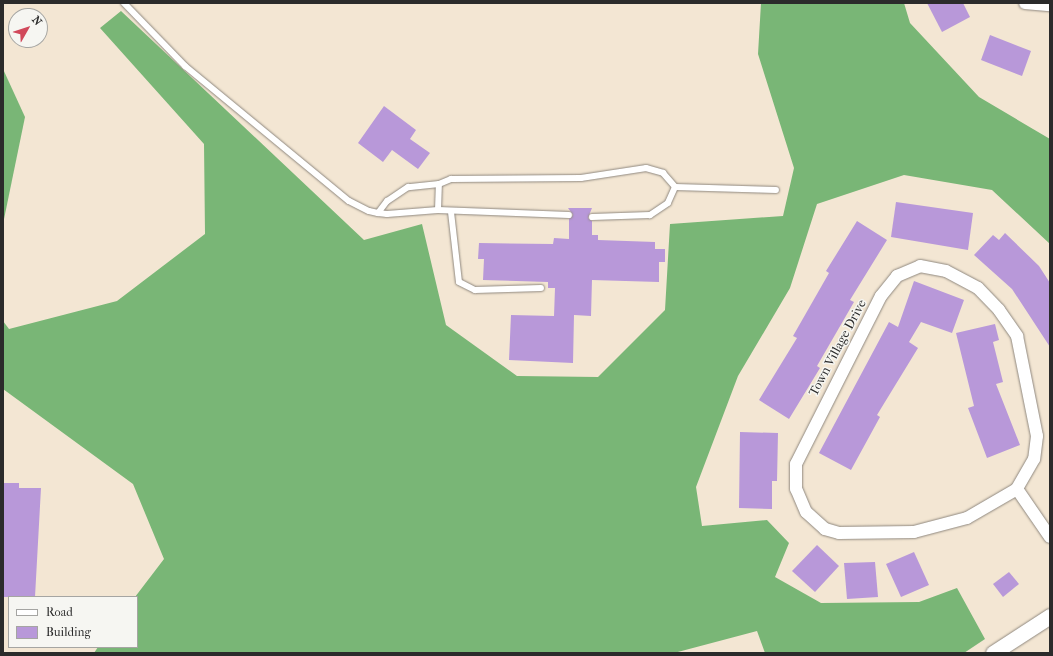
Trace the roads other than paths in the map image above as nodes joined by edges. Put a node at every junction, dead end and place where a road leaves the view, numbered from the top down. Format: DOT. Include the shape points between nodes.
graph roads {
  1 [pos="124,3"];
  2 [pos="1025,3"];
  3 [pos="1050,4"];
  4 [pos="439,184"];
  5 [pos="675,186"];
  6 [pos="776,190"];
  7 [pos="438,210"];
  8 [pos="451,212"];
  9 [pos="378,213"];
  10 [pos="569,215"];
  11 [pos="592,217"];
  12 [pos="540,288"];
  13 [pos="1017,489"];
  14 [pos="1050,537"];
  15 [pos="1050,616"];
  16 [pos="993,653"];
  1 -- 9 [label="lane" via="185,66 331,188 360,207"];
  2 -- 3 [label="street"];
  4 -- 5 [label="lane" via="451,178 581,178 646,168 664,173"];
  4 -- 7 [label="lane"];
  4 -- 9 [label="lane" via="408,187 386,201"];
  5 -- 6 [label="lane"];
  5 -- 11 [label="lane" via="668,203 650,215"];
  7 -- 8 [label="lane"];
  7 -- 9 [label="lane"];
  8 -- 10 [label="lane"];
  8 -- 12 [label="lane" via="459,282 474,290"];
  13 -- 13 [label="street, Town Village Drive" via="1034,459 1037,436 1017,336 999,310 978,288 931,266 908,269 897,276 881,296 805,440 795,474 799,499 813,521 825,528 854,535 951,525 983,511"];
  13 -- 14 [label="street"];
  15 -- 16 [label="street"];
}
